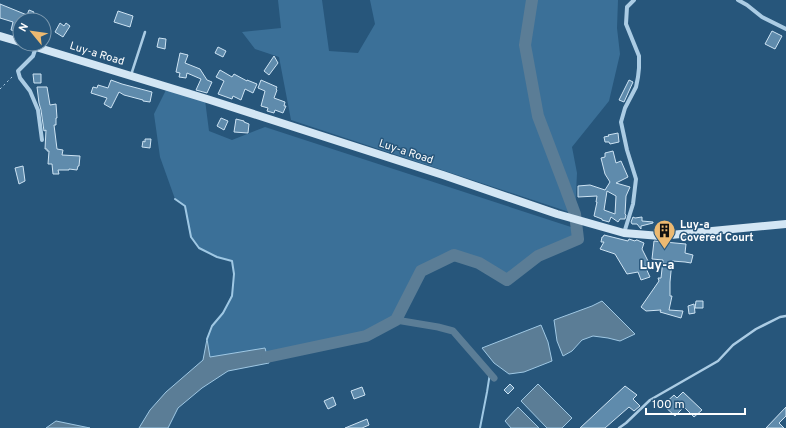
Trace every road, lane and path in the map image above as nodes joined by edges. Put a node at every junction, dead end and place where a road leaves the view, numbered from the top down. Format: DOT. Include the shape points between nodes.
graph roads {
  1 [pos="634,0"];
  2 [pos="738,0"];
  3 [pos="786,29"];
  4 [pos="145,32"];
  5 [pos="0,36"];
  6 [pos="12,40"];
  7 [pos="35,52"];
  8 [pos="52,52"];
  9 [pos="18,71"];
  10 [pos="130,76"];
  11 [pos="0,89"];
  12 [pos="42,140"];
  13 [pos="786,224"];
  14 [pos="624,233"];
  15 [pos="786,316"];
  16 [pos="619,428"];
  1 -- 14 [label="street" via="627,7 626,24 639,56 638,77 621,122 636,179 633,204"];
  2 -- 3 [label="street" via="762,17"];
  4 -- 10 [label="lane"];
  5 -- 6 [label="main road"];
  7 -- 9 [label="street"];
  8 -- 10 [label="main road, Luy-a Road"];
  9 -- 11 [label="path"];
  9 -- 12 [label="street" via="38,110"];
  10 -- 14 [label="main road, Luy-a Road" via="443,175 557,214"];
  13 -- 14 [label="main road, Luy-a Road" via="660,236"];
  15 -- 16 [label="lane" via="756,329 733,345 718,361 650,400"];
}
